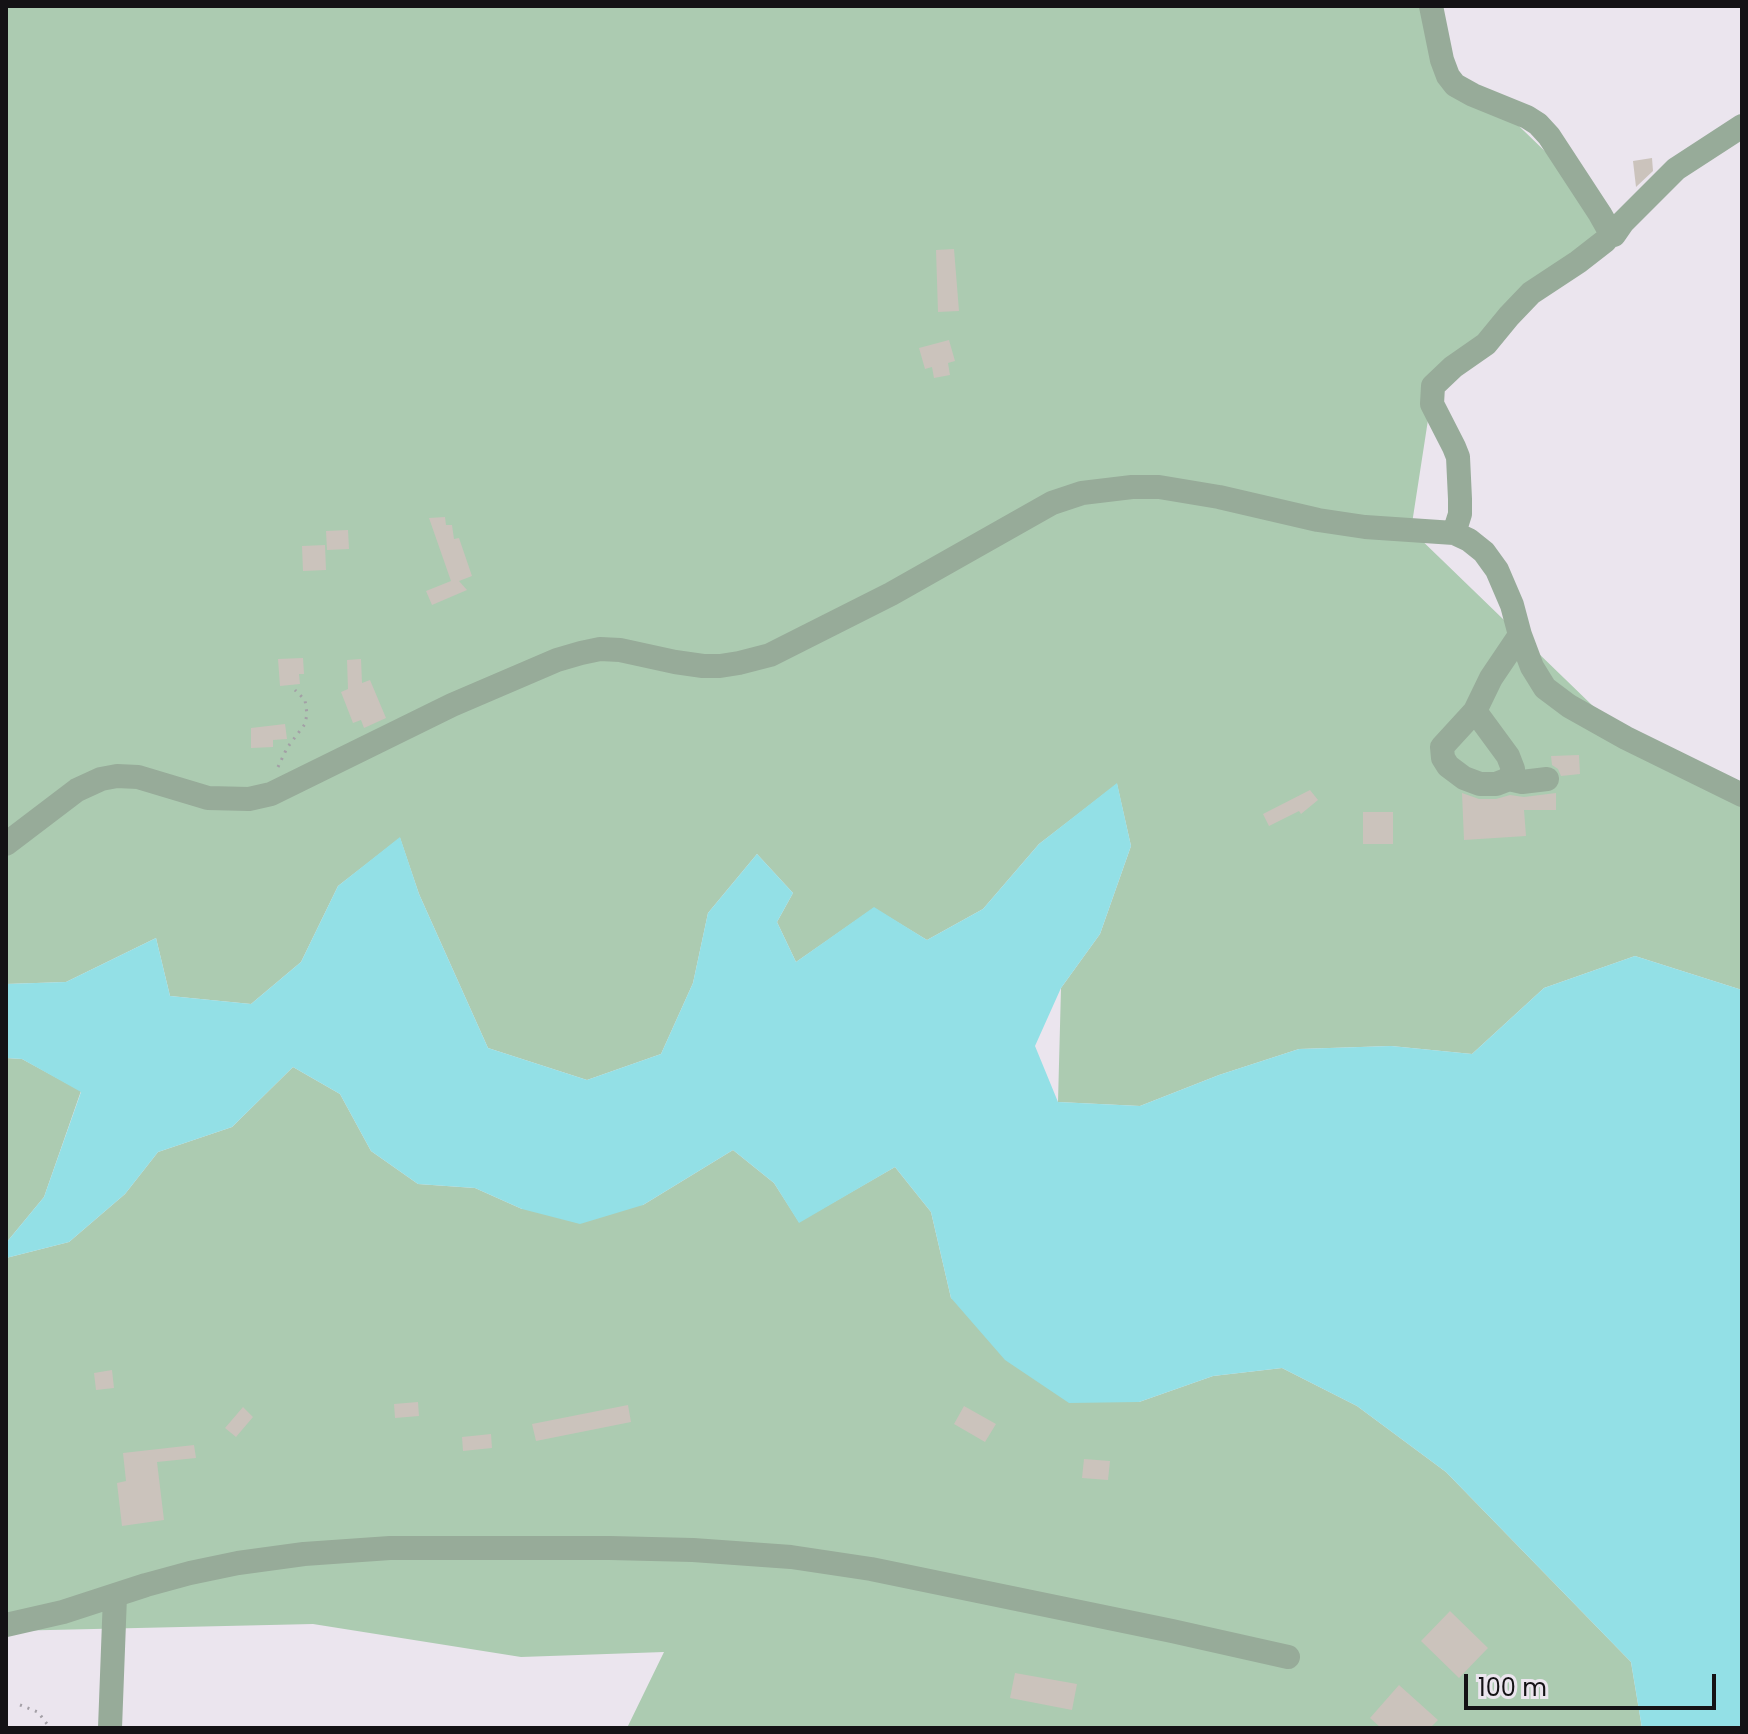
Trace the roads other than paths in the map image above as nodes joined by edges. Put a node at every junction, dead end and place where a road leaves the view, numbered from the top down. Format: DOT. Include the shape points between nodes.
graph roads {
  1 [pos="1431,6"];
  2 [pos="1742,126"];
  3 [pos="1609,236"];
  4 [pos="1454,533"];
  5 [pos="1520,635"];
  6 [pos="1475,711"];
  7 [pos="1509,779"];
  8 [pos="1547,779"];
  9 [pos="1742,795"];
  10 [pos="6,844"];
  11 [pos="115,1596"];
  12 [pos="6,1625"];
  13 [pos="1288,1657"];
  14 [pos="110,1728"];
  1 -- 3 [label="street" via="1448,76 1464,90 1538,124 1600,214"];
  2 -- 3 [label="street" via="1676,169"];
  3 -- 4 [label="street" via="1531,293 1486,344 1433,386 1432,404 1458,457 1460,514"];
  4 -- 5 [label="street" via="1484,552 1497,570"];
  4 -- 10 [label="street" via="1318,520 1159,487 1082,493 1052,503 770,655 712,666 620,650 581,653 452,705 271,794 208,798 138,777 101,779 77,790"];
  5 -- 6 [label="street"];
  5 -- 9 [label="street" via="1545,688 1569,706"];
  6 -- 7 [label="street" via="1508,756 1513,769"];
  6 -- 7 [label="street" via="1442,747 1443,758 1464,778 1480,784"];
  7 -- 8 [label="street"];
  11 -- 12 [label="street"];
  11 -- 13 [label="street" via="238,1563 347,1550 693,1550 871,1569"];
  11 -- 14 [label="street"];
}
